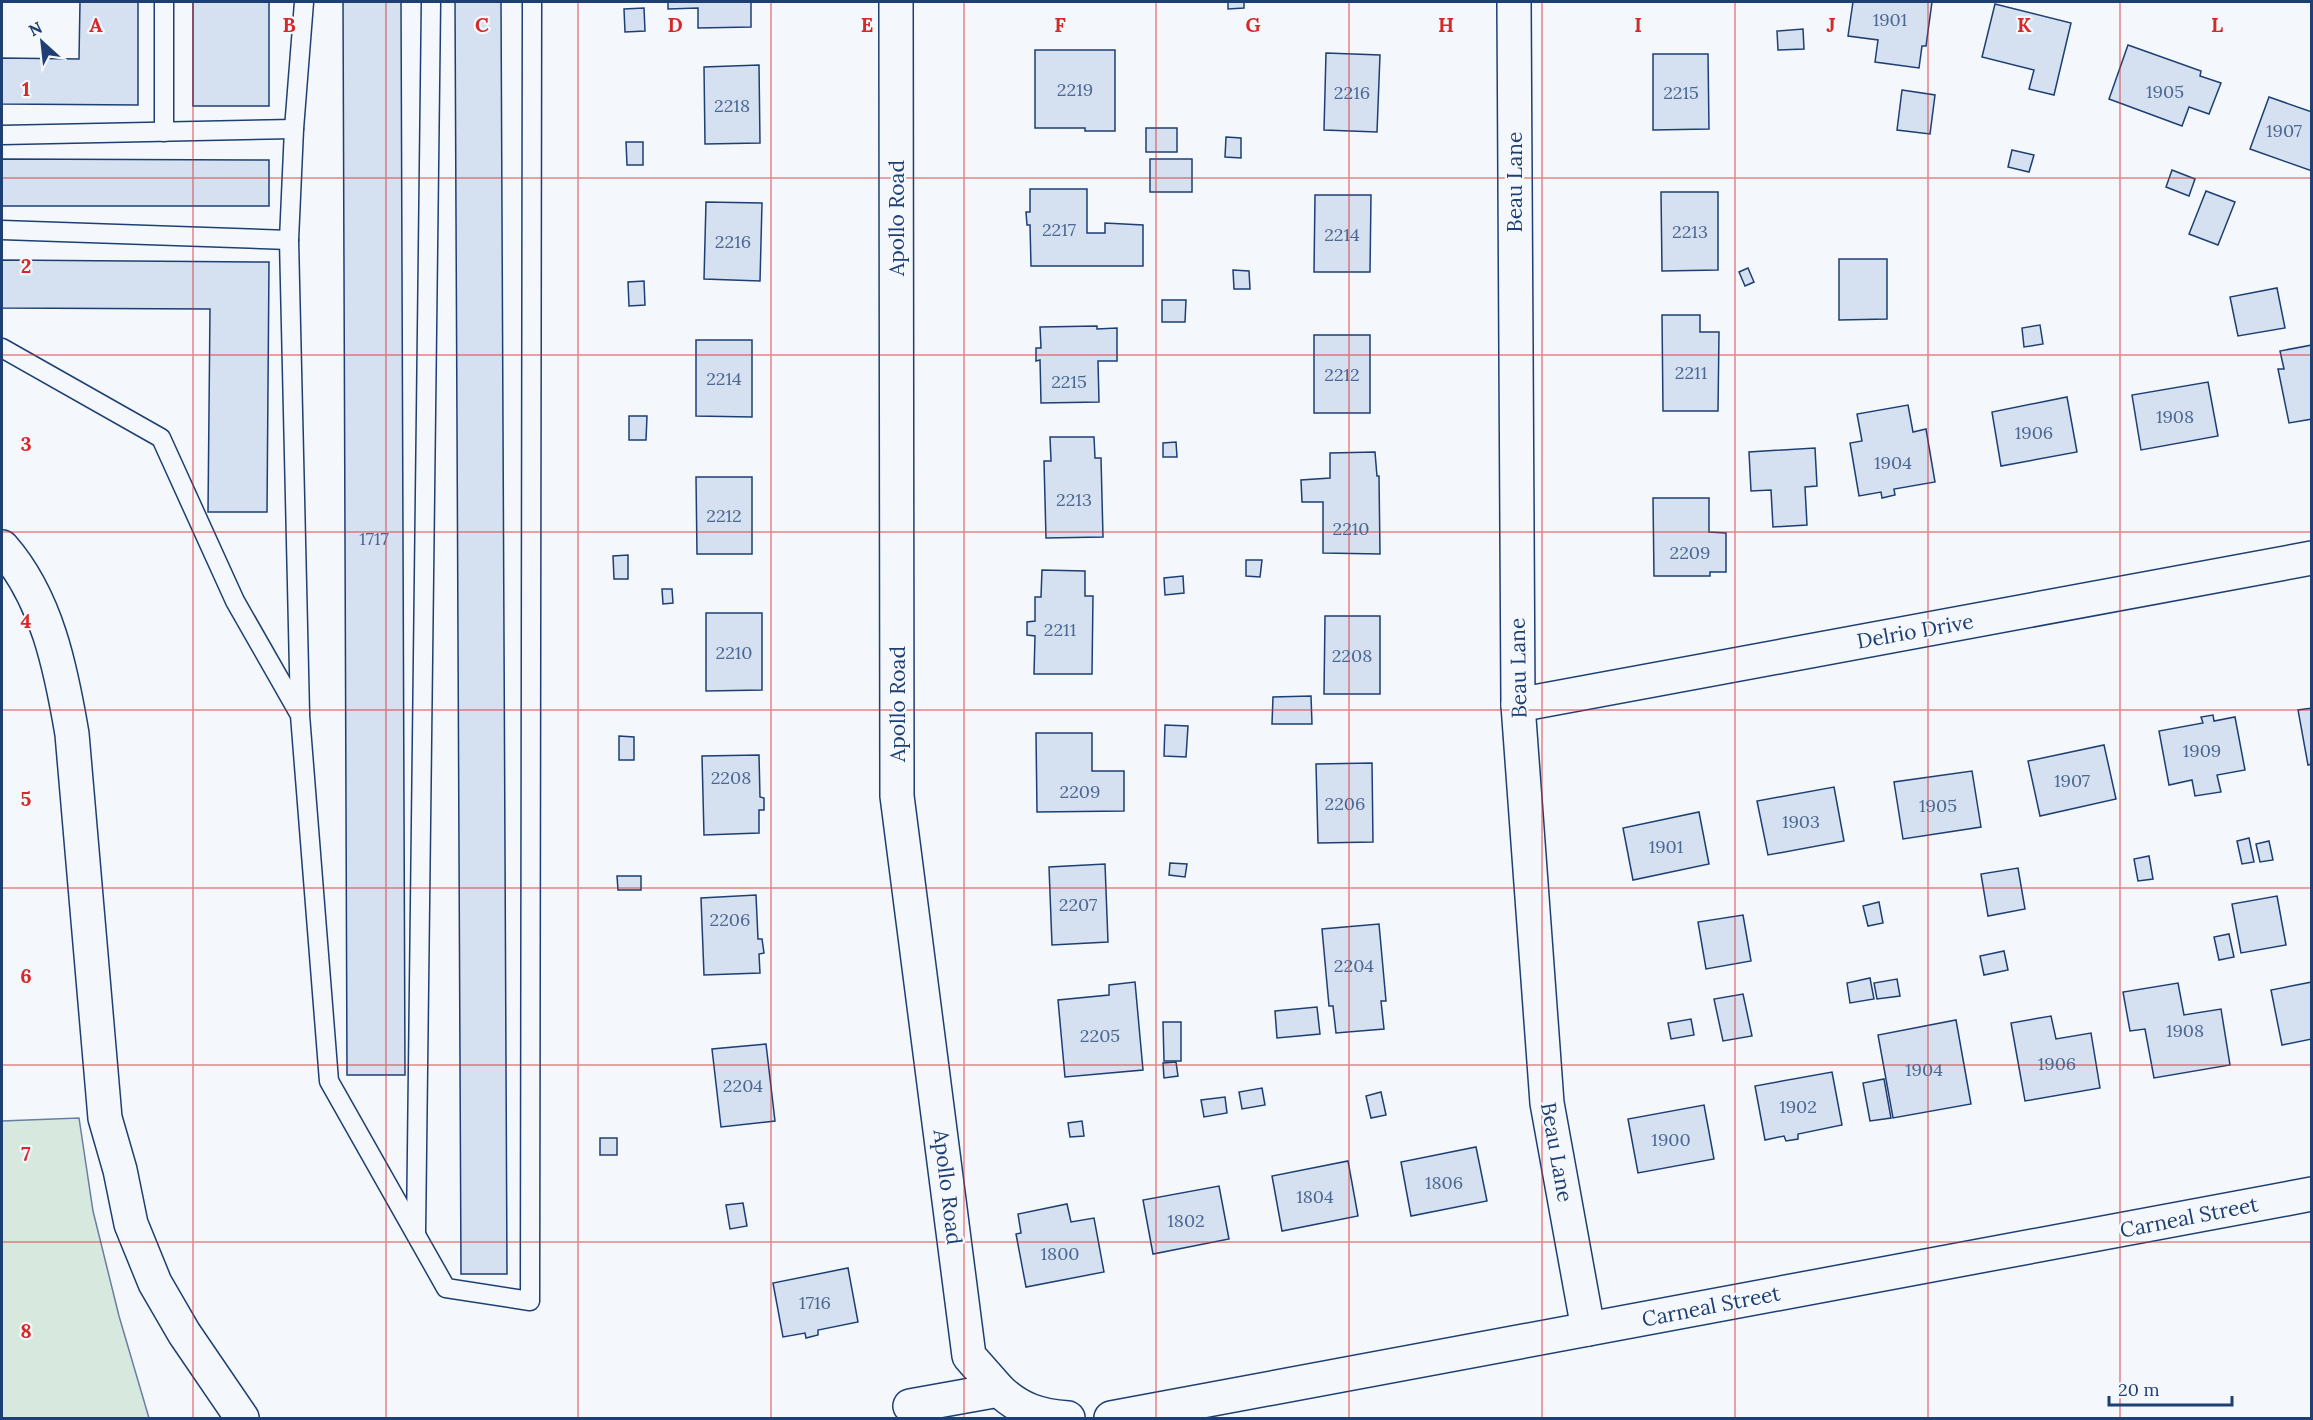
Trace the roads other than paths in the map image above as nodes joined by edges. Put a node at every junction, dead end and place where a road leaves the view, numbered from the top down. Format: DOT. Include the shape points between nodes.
graph roads {
  1 [pos="164,2"];
  2 [pos="303,2"];
  3 [pos="431,2"];
  4 [pos="532,2"];
  5 [pos="896,2"];
  6 [pos="1514,2"];
  7 [pos="294,129"];
  8 [pos="164,132"];
  9 [pos="2,135"];
  10 [pos="2,230"];
  11 [pos="289,240"];
  12 [pos="2,348"];
  13 [pos="2,547"];
  14 [pos="2312,558"];
  15 [pos="1518,705"];
  16 [pos="300,715"];
  17 [pos="2312,1194"];
  18 [pos="416,1235"];
  19 [pos="1588,1329"];
  20 [pos="999,1390"];
  21 [pos="910,1406"];
  22 [pos="242,1419"];
  23 [pos="1068,1419"];
  24 [pos="1111,1419"];
  1 -- 8 [label="lane"];
  2 -- 7 [label="lane"];
  3 -- 18 [label="lane"];
  4 -- 18 [label="lane" via="530,1301 446,1288"];
  5 -- 20 [label="main road, Apollo Road" via="897,796 969,1356"];
  6 -- 15 [label="main road, Beau Lane"];
  7 -- 8 [label="lane"];
  7 -- 11 [label="lane"];
  8 -- 9 [label="lane"];
  10 -- 11 [label="lane"];
  11 -- 16 [label="lane"];
  12 -- 16 [label="lane" via="161,438 235,601"];
  13 -- 22 [label="main road" via="40,610 63,681 72,734 105,1118 131,1224 155,1283"];
  14 -- 15 [label="main road, Delrio Drive"];
  15 -- 19 [label="main road, Beau Lane" via="1547,1103"];
  16 -- 18 [label="lane" via="329,1082"];
  17 -- 19 [label="main road, Carneal Street"];
  19 -- 24 [label="main road, Carneal Street"];
  20 -- 21 [label="main road"];
  20 -- 23 [label="main road" via="1011,1401 1041,1416"];
}
